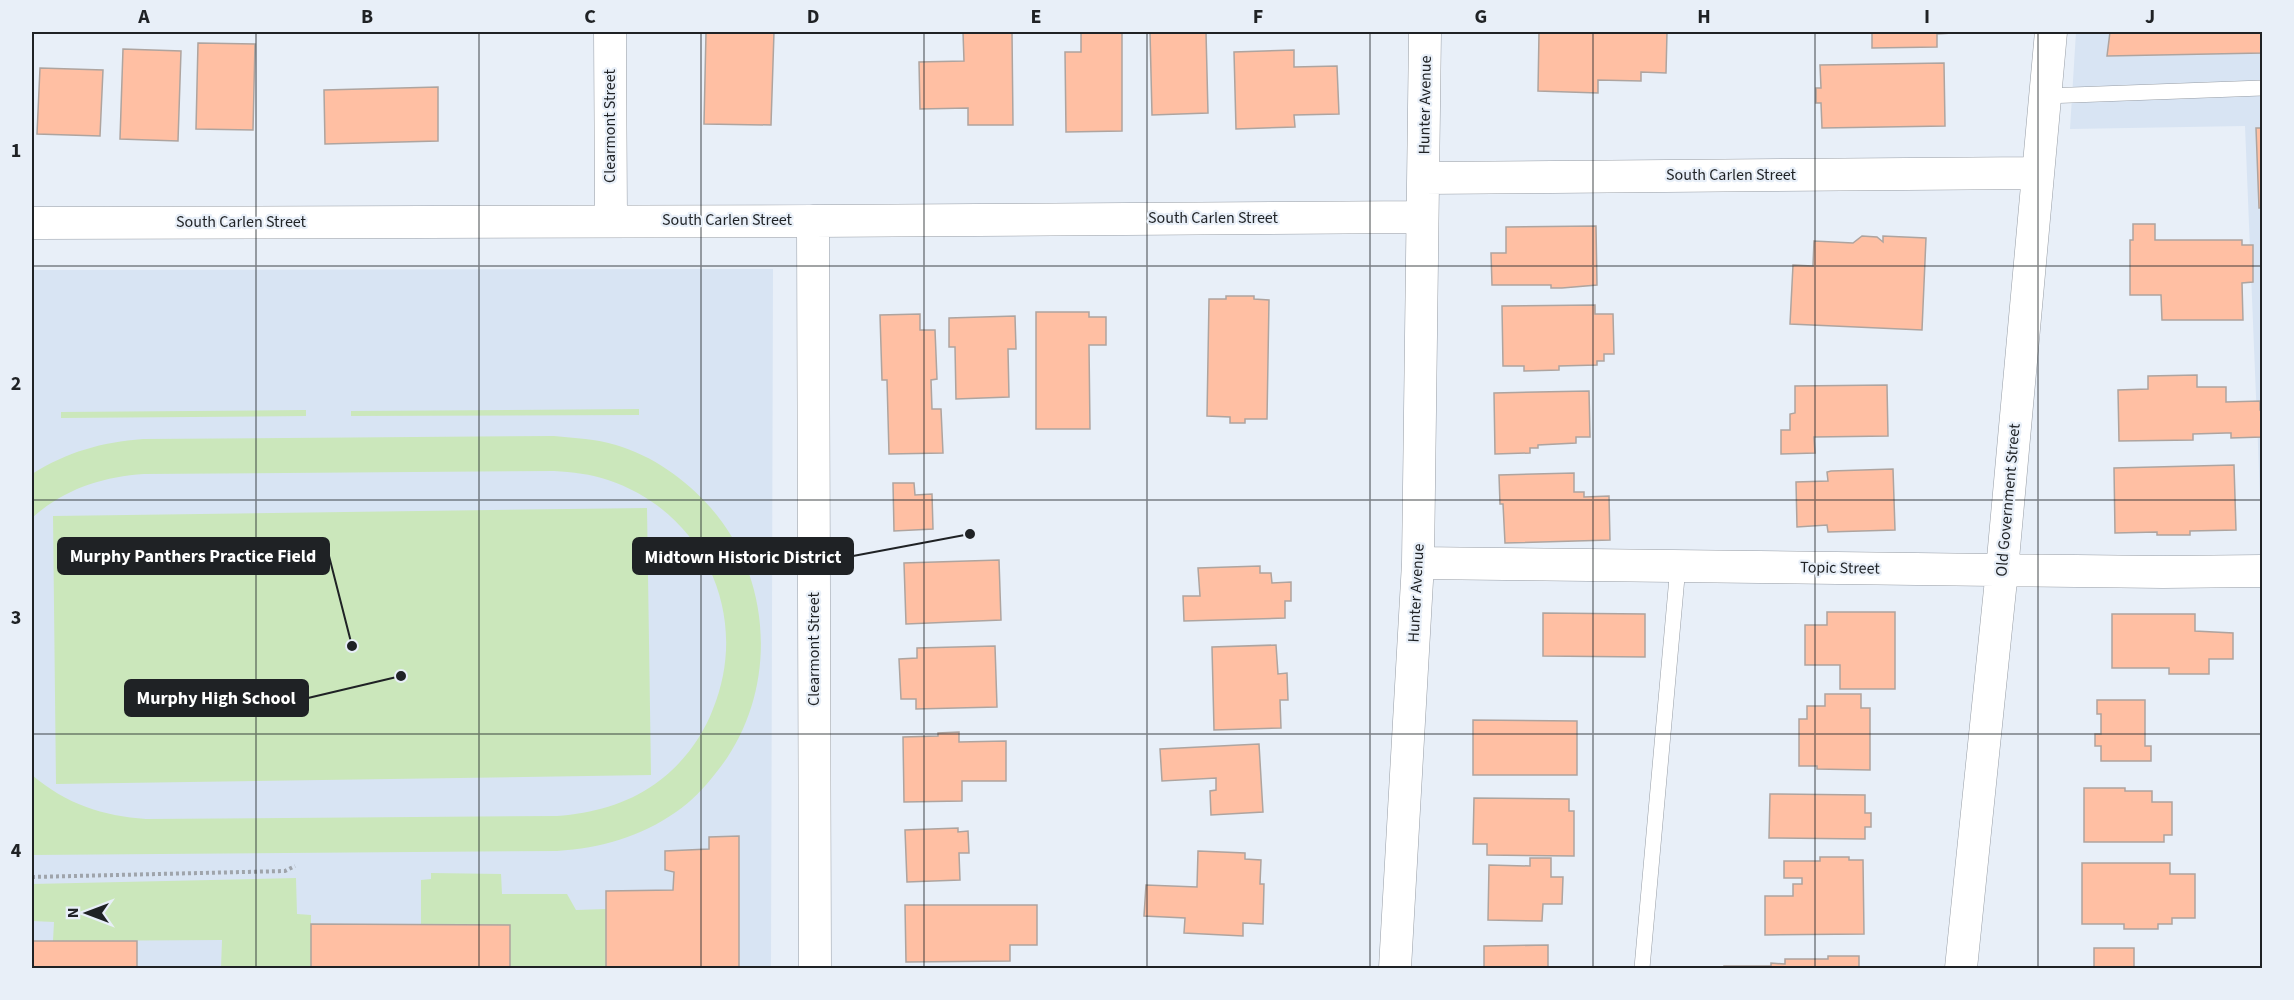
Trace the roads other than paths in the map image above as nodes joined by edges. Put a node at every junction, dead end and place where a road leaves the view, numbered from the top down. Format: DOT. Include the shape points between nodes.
graph roads {
  1 [pos="610,32"];
  2 [pos="1425,32"];
  3 [pos="2051,32"];
  4 [pos="2262,88"];
  5 [pos="2045,96"];
  6 [pos="2038,173"];
  7 [pos="1424,178"];
  8 [pos="1422,217"];
  9 [pos="611,220"];
  10 [pos="813,221"];
  11 [pos="32,222"];
  12 [pos="1418,563"];
  13 [pos="1677,566"];
  14 [pos="2002,570"];
  15 [pos="2262,571"];
  16 [pos="815,969"];
  17 [pos="1395,969"];
  18 [pos="1642,969"];
  19 [pos="1961,969"];
  1 -- 9 [label="street, Clearmont Street"];
  2 -- 7 [label="street, Hunter Avenue"];
  3 -- 5 [label="street, Old Government Street"];
  4 -- 5 [label="lane"];
  5 -- 6 [label="street, Old Government Street"];
  6 -- 7 [label="street, South Carlen Street"];
  6 -- 14 [label="street, Old Government Street"];
  7 -- 8 [label="street, Hunter Avenue"];
  8 -- 10 [label="street, South Carlen Street"];
  8 -- 12 [label="street, Hunter Avenue"];
  9 -- 10 [label="street, South Carlen Street"];
  9 -- 11 [label="street, South Carlen Street"];
  10 -- 16 [label="street, Clearmont Street"];
  12 -- 13 [label="street, Topic Street"];
  12 -- 17 [label="street, Hunter Avenue"];
  13 -- 14 [label="street, Topic Street"];
  13 -- 18 [label="lane"];
  14 -- 15 [label="street, Topic Street"];
  14 -- 19 [label="street, Old Government Street"];
}
